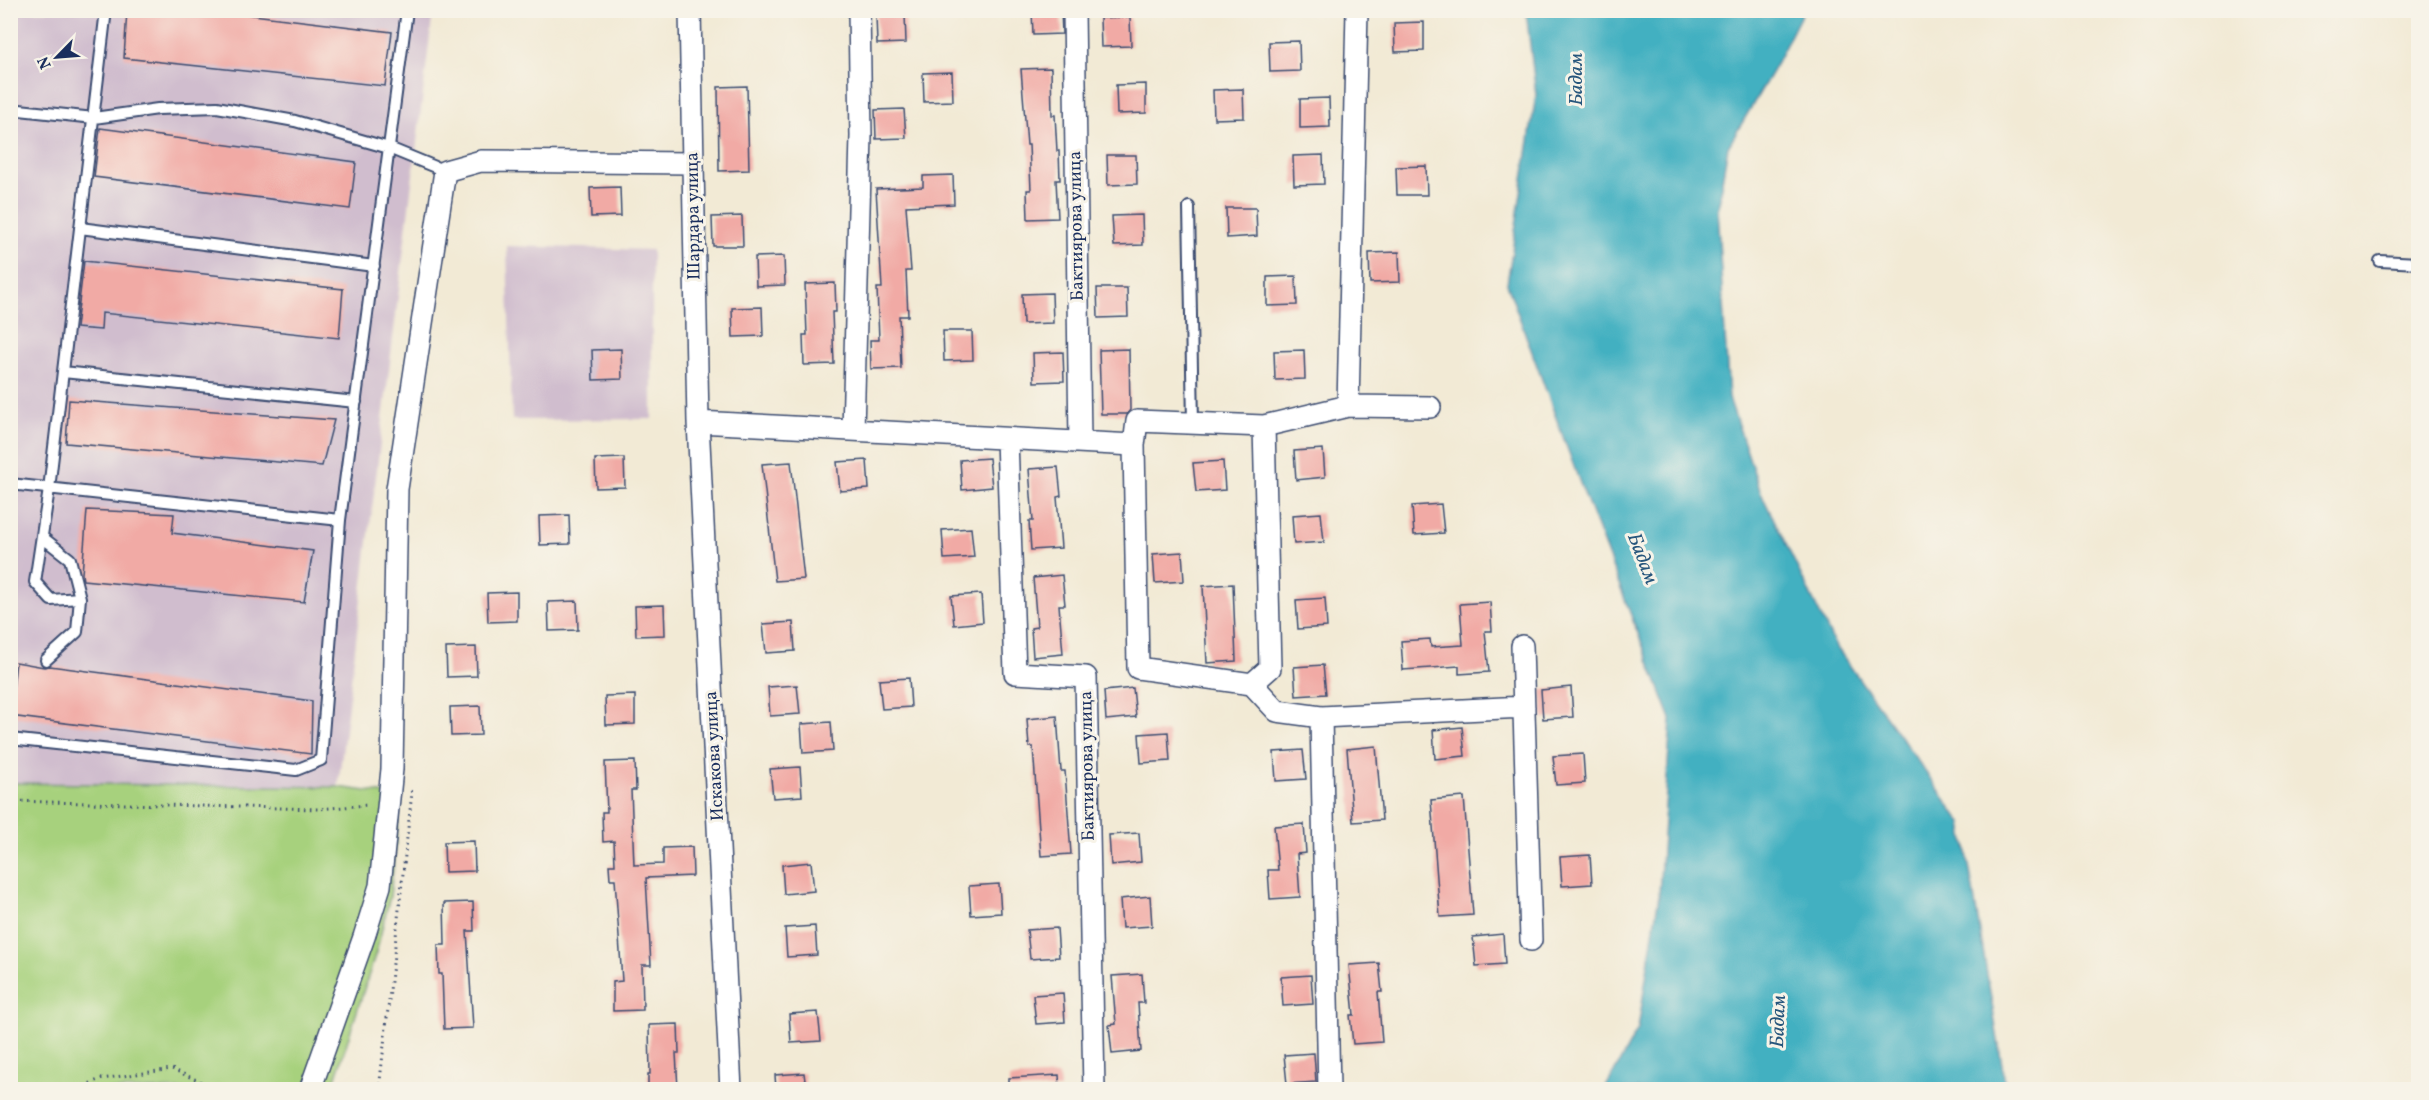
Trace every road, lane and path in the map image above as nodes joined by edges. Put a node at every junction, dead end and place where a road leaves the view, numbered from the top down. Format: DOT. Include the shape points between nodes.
graph roads {
  1 [pos="106,10"];
  2 [pos="407,10"];
  3 [pos="690,10"];
  4 [pos="859,10"];
  5 [pos="1074,10"];
  6 [pos="1357,10"];
  7 [pos="10,109"];
  8 [pos="94,118"];
  9 [pos="389,148"];
  10 [pos="693,163"];
  11 [pos="445,171"];
  12 [pos="1189,207"];
  13 [pos="80,228"];
  14 [pos="2380,261"];
  15 [pos="2418,263"];
  16 [pos="374,266"];
  17 [pos="63,372"];
  18 [pos="356,402"];
  19 [pos="1348,405"];
  20 [pos="1430,407"];
  21 [pos="698,422"];
  22 [pos="1193,423"];
  23 [pos="1264,426"];
  24 [pos="853,430"];
  25 [pos="1007,439"];
  26 [pos="1080,442"];
  27 [pos="1134,445"];
  28 [pos="10,484"];
  29 [pos="49,489"];
  30 [pos="340,520"];
  31 [pos="42,537"];
  32 [pos="80,598"];
  33 [pos="1522,645"];
  34 [pos="46,660"];
  35 [pos="1252,684"];
  36 [pos="1524,707"];
  37 [pos="1321,717"];
  38 [pos="10,739"];
  39 [pos="392,769"];
  40 [pos="10,801"];
  41 [pos="388,804"];
  42 [pos="1531,940"];
  43 [pos="73,1089"];
  44 [pos="219,1089"];
  45 [pos="310,1089"];
  46 [pos="379,1089"];
  47 [pos="732,1089"];
  48 [pos="1094,1089"];
  49 [pos="1329,1089"];
  1 -- 8 [label="lane"];
  2 -- 9 [label="lane"];
  3 -- 10 [label="street, Шардара улица"];
  4 -- 24 [label="street" via="861,136"];
  5 -- 26 [label="street, Бактиярова улица"];
  6 -- 19 [label="street"];
  7 -- 8 [label="lane"];
  8 -- 9 [label="lane" via="158,109 217,107 295,121"];
  8 -- 13 [label="lane"];
  9 -- 11 [label="lane"];
  9 -- 16 [label="lane"];
  10 -- 11 [label="street" via="481,161"];
  10 -- 21 [label="street, Шардара улица"];
  11 -- 39 [label="street" via="397,489"];
  12 -- 22 [label="lane"];
  13 -- 16 [label="lane"];
  13 -- 17 [label="lane"];
  14 -- 15 [label="lane"];
  16 -- 18 [label="lane"];
  17 -- 18 [label="lane"];
  17 -- 29 [label="lane"];
  18 -- 30 [label="lane"];
  19 -- 20 [label="street"];
  19 -- 23 [label="street"];
  21 -- 24 [label="street"];
  21 -- 47 [label="street, Искакова улица"];
  22 -- 23 [label="street"];
  22 -- 27 [label="street" via="1137,421"];
  23 -- 35 [label="street" via="1270,668"];
  24 -- 25 [label="street"];
  25 -- 26 [label="street"];
  25 -- 48 [label="street, Бактиярова улица" via="1015,674 1086,677"];
  26 -- 27 [label="street"];
  27 -- 35 [label="street" via="1138,668"];
  28 -- 29 [label="lane"];
  29 -- 30 [label="lane"];
  29 -- 31 [label="lane"];
  30 -- 38 [label="lane" via="321,760 296,770"];
  31 -- 32 [label="lane" via="70,559"];
  31 -- 32 [label="lane" via="35,582 51,600"];
  32 -- 34 [label="lane" via="77,632"];
  33 -- 36 [label="street"];
  35 -- 37 [label="street" via="1277,711"];
  36 -- 37 [label="street"];
  36 -- 42 [label="street"];
  37 -- 49 [label="street"];
  39 -- 41 [label="street"];
  39 -- 46 [label="path" via="412,792"];
  40 -- 41 [label="path" via="318,809"];
  41 -- 45 [label="street" via="380,886"];
  43 -- 44 [label="path" via="101,1079 172,1069"];
}
